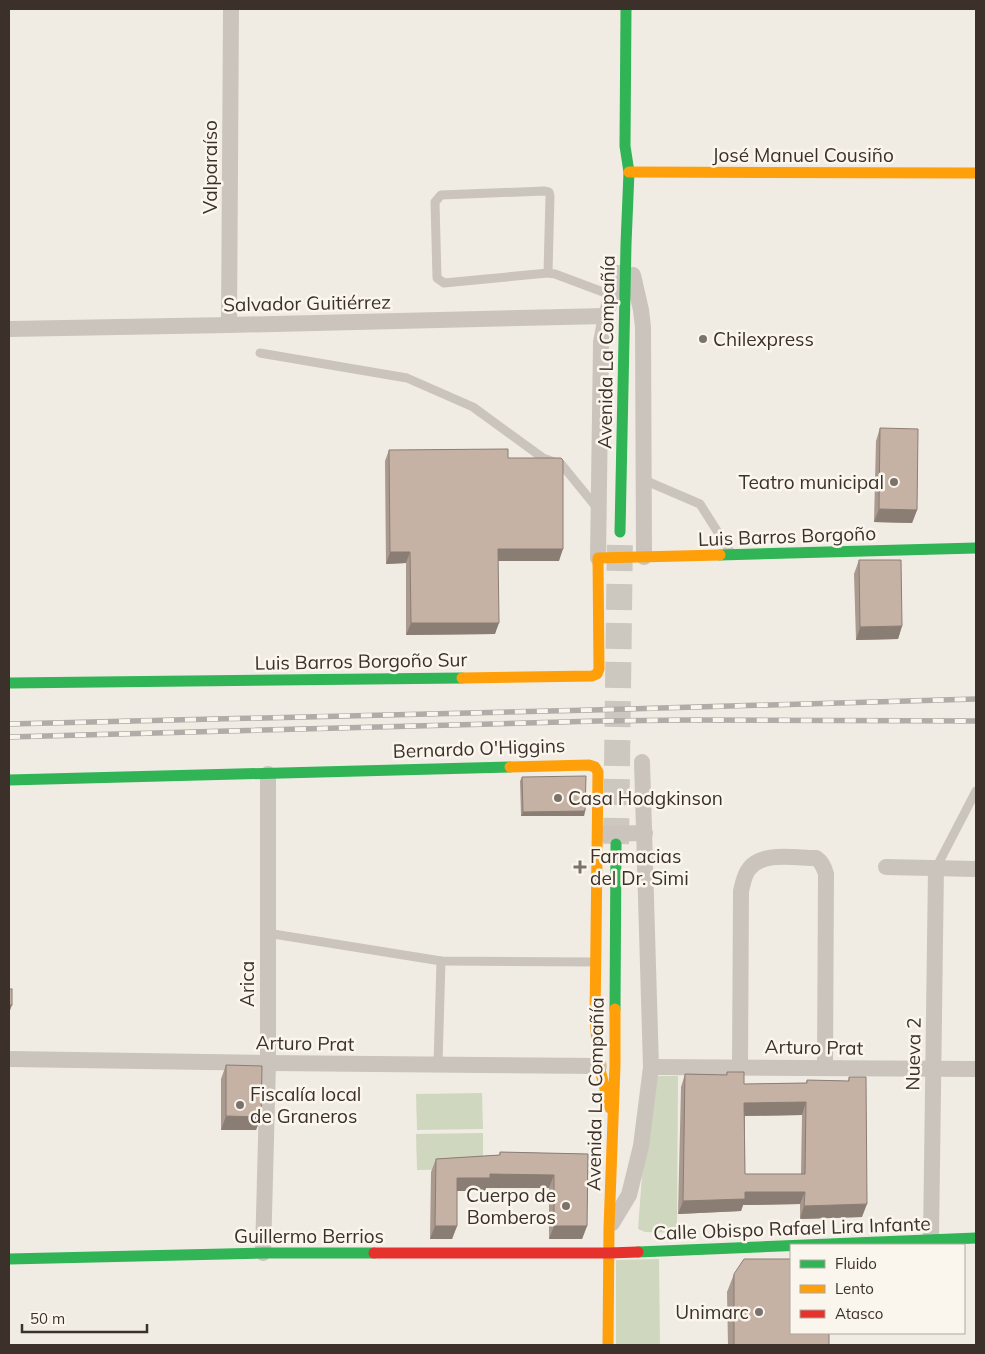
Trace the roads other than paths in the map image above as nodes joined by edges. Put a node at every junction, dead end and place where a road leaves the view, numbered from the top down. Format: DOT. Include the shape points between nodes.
graph roads {
  1 [pos="231,9"];
  2 [pos="626,9"];
  3 [pos="636,155"];
  4 [pos="629,172"];
  5 [pos="976,174"];
  6 [pos="626,244"];
  7 [pos="548,273"];
  8 [pos="611,295"];
  9 [pos="606,316"];
  10 [pos="228,325"];
  11 [pos="9,329"];
  12 [pos="260,353"];
  13 [pos="644,480"];
  14 [pos="599,510"];
  15 [pos="620,532"];
  16 [pos="976,548"];
  17 [pos="732,555"];
  18 [pos="644,557"];
  19 [pos="598,558"];
  20 [pos="9,683"];
  21 [pos="642,762"];
  22 [pos="268,774"];
  23 [pos="9,780"];
  24 [pos="976,791"];
  25 [pos="644,833"];
  26 [pos="597,834"];
  27 [pos="616,844"];
  28 [pos="886,867"];
  29 [pos="936,868"];
  30 [pos="976,869"];
  31 [pos="267,933"];
  32 [pos="441,961"];
  33 [pos="596,962"];
  34 [pos="9,1059"];
  35 [pos="268,1063"];
  36 [pos="438,1064"];
  37 [pos="599,1066"];
  38 [pos="651,1067"];
  39 [pos="740,1067"];
  40 [pos="825,1068"];
  41 [pos="933,1069"];
  42 [pos="976,1069"];
  43 [pos="613,1120"];
  44 [pos="609,1228"];
  45 [pos="976,1238"];
  46 [pos="931,1240"];
  47 [pos="824,1244"];
  48 [pos="790,1245"];
  49 [pos="609,1252"];
  50 [pos="263,1254"];
  51 [pos="9,1259"];
  52 [pos="608,1345"];
  1 -- 10 [label="street, Valparaíso"];
  2 -- 4 [label="street, Avenida La Compañía" via="625,146"];
  3 -- 4 [label="street, Avenida La Compañía"];
  4 -- 5 [label="street, José Manuel Cousiño"];
  4 -- 6 [label="street, Avenida La Compañía"];
  6 -- 8 [label="street"];
  6 -- 13 [label="street" via="643,327"];
  6 -- 15 [label="street, Avenida La Compañía"];
  7 -- 7 [label="lane" via="440,281 437,278 435,202 442,195 549,192"];
  7 -- 8 [label="lane"];
  8 -- 9 [label="street"];
  9 -- 10 [label="street, Salvador Guitiérrez"];
  9 -- 14 [label="street" via="601,342"];
  10 -- 11 [label="street, Salvador Guitiérrez"];
  12 -- 14 [label="lane" via="408,378 473,407 543,458 562,465"];
  13 -- 17 [label="lane" via="700,504"];
  13 -- 18 [label="street"];
  14 -- 19 [label="street"];
  16 -- 17 [label="street, Luis Barros Borgoño"];
  17 -- 18 [label="street, Luis Barros Borgoño"];
  18 -- 19 [label="street, Luis Barros Borgoño"];
  19 -- 20 [label="street, Luis Barros Borgoño Sur" via="599,669 592,676"];
  21 -- 25 [label="street"];
  22 -- 23 [label="street, Bernardo O'Higgins"];
  22 -- 26 [label="street, Bernardo O'Higgins" via="590,765 598,772"];
  22 -- 31 [label="street, Arica"];
  24 -- 29 [label="lane"];
  25 -- 26 [label="street"];
  25 -- 38 [label="street"];
  26 -- 33 [label="street, Bernardo O'Higgins"];
  27 -- 43 [label="street, Avenida La Compañía"];
  28 -- 29 [label="street"];
  29 -- 30 [label="street"];
  29 -- 41 [label="street, Nueva 2"];
  31 -- 32 [label="lane"];
  31 -- 35 [label="street, Arica"];
  32 -- 33 [label="lane"];
  32 -- 36 [label="lane"];
  33 -- 37 [label="street, Bernardo O'Higgins" via="595,1018"];
  34 -- 35 [label="street, Arturo Prat"];
  35 -- 36 [label="street, Arturo Prat"];
  35 -- 50 [label="street, Arica"];
  36 -- 37 [label="street, Arturo Prat"];
  37 -- 43 [label="street, Bernardo O'Higgins"];
  38 -- 39 [label="street, Arturo Prat"];
  38 -- 44 [label="street" via="641,1146 629,1196"];
  39 -- 40 [label="street, Arturo Prat"];
  39 -- 40 [label="street" via="741,891 748,870 768,857 816,858 825,868"];
  40 -- 41 [label="street, Arturo Prat"];
  41 -- 42 [label="street, Arturo Prat"];
  41 -- 46 [label="street, Nueva 2"];
  43 -- 44 [label="street, Avenida La Compañía"];
  44 -- 49 [label="street, Avenida La Compañía"];
  45 -- 46 [label="street, Calle Obispo Rafael Lira Infante"];
  46 -- 47 [label="street, Calle Obispo Rafael Lira Infante"];
  48 -- 49 [label="street, Calle Obispo Rafael Lira Infante"];
  49 -- 50 [label="street, Guillermo Berrios"];
  49 -- 52 [label="street, Avenida La Compañía"];
  50 -- 51 [label="street, Guillermo Berrios"];
}
